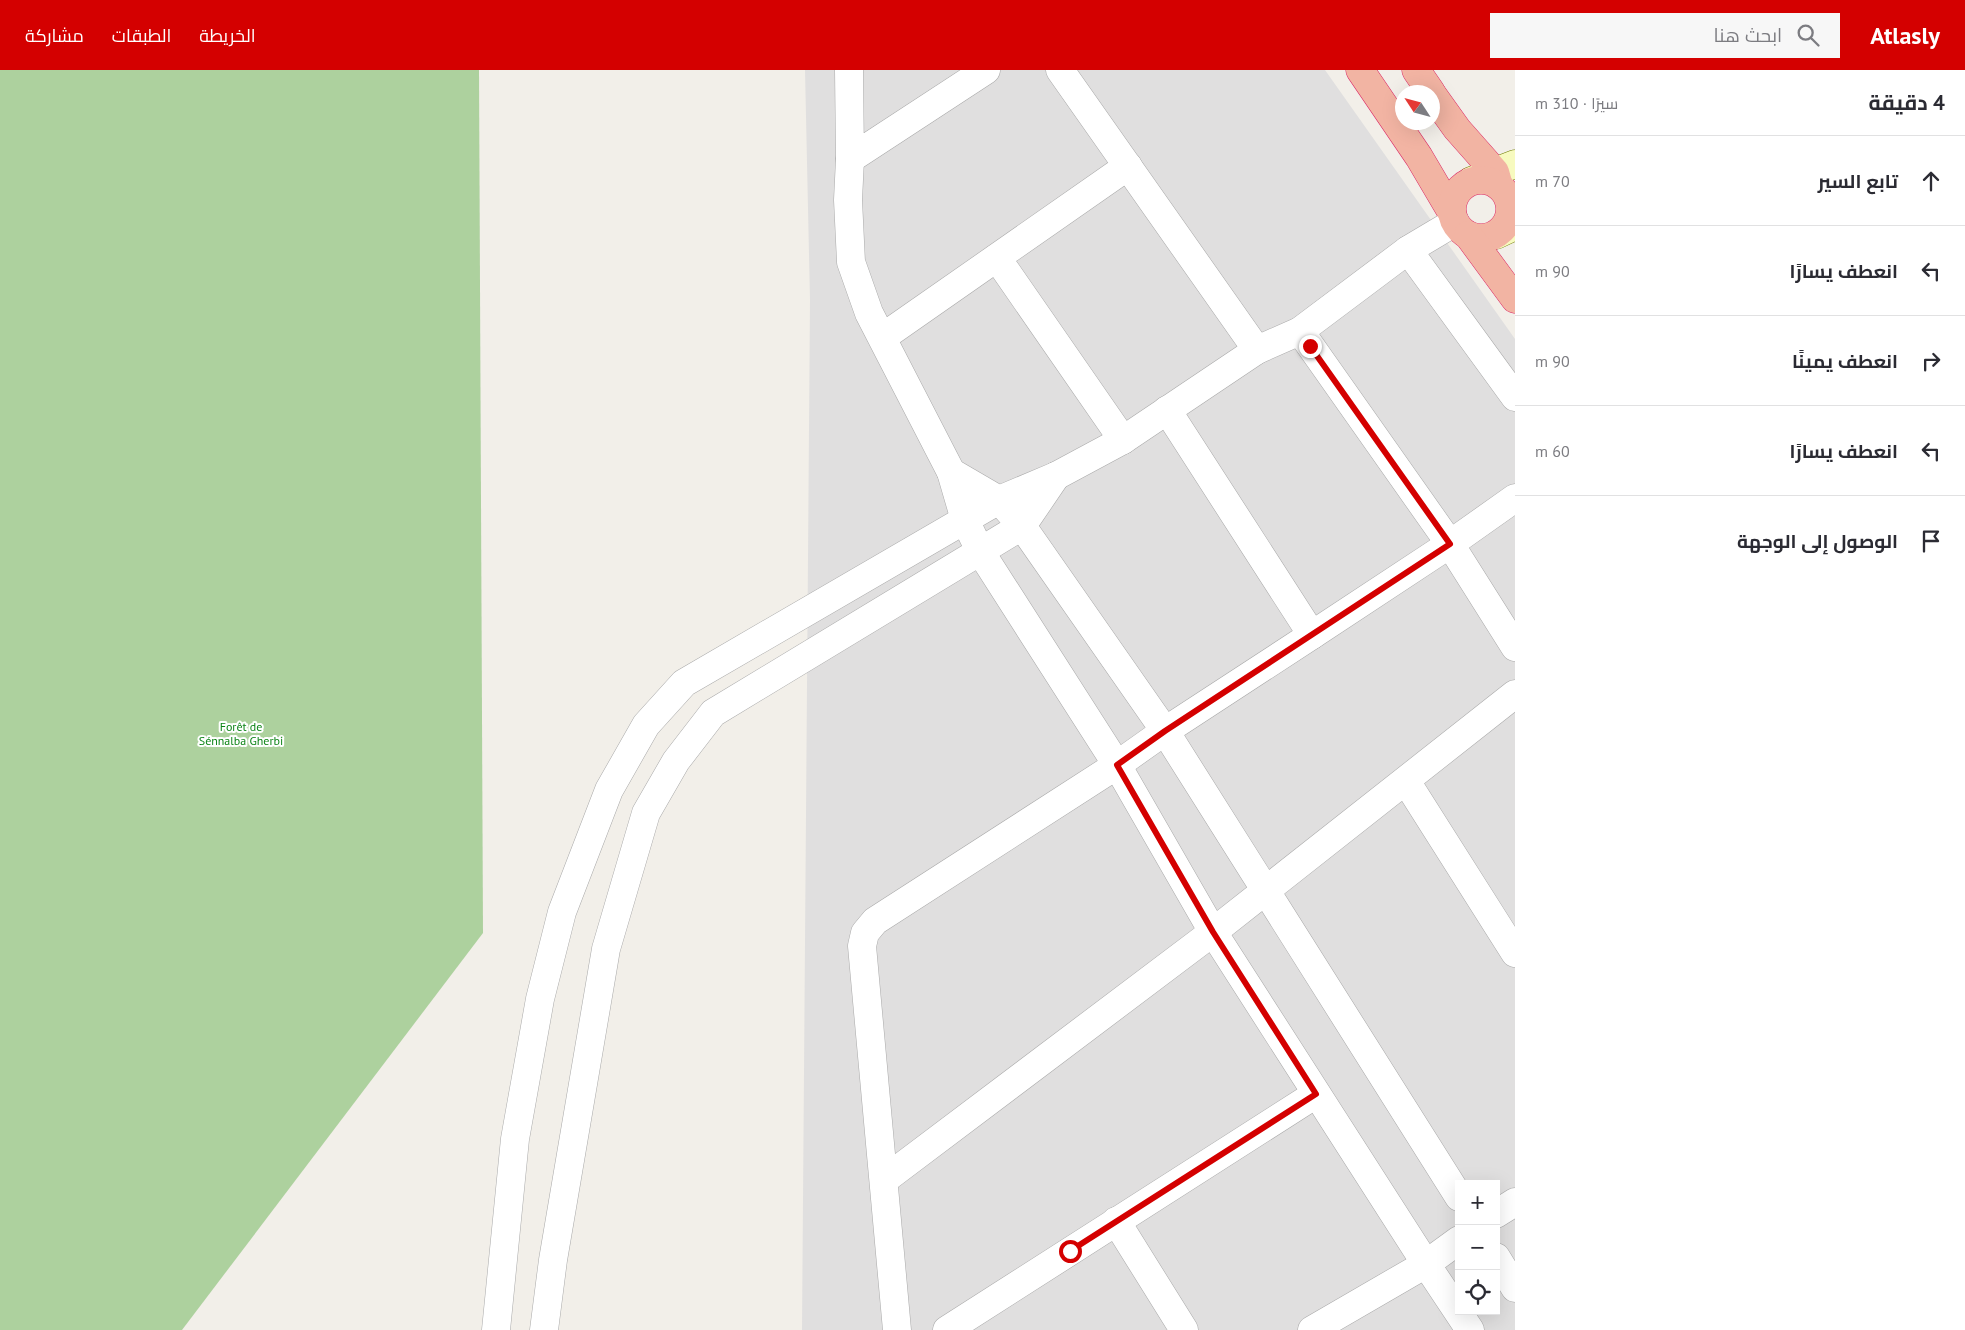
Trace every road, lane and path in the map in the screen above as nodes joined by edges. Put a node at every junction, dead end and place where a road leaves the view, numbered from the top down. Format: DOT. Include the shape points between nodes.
graph roads {
  1 [pos="850,70"];
  2 [pos="986,70"];
  3 [pos="1060,70"];
  4 [pos="1360,70"];
  5 [pos="1416,70"];
  6 [pos="1426,85"];
  7 [pos="1440,105"];
  8 [pos="850,159"];
  9 [pos="1128,166"];
  10 [pos="1495,176"];
  11 [pos="1509,222"];
  12 [pos="1458,224"];
  13 [pos="1408,250"];
  14 [pos="996,258"];
  15 [pos="1515,300"];
  16 [pos="1300,330"];
  17 [pos="883,337"];
  18 [pos="1257,350"];
  19 [pos="1515,397"];
  20 [pos="1167,410"];
  21 [pos="1123,440"];
  22 [pos="951,472"];
  23 [pos="1056,476"];
  24 [pos="1515,498"];
  25 [pos="999,500"];
  26 [pos="965,520"];
  27 [pos="1022,526"];
  28 [pos="1450,544"];
  29 [pos="980,551"];
  30 [pos="1312,635"];
  31 [pos="1515,647"];
  32 [pos="1515,694"];
  33 [pos="1165,731"];
  34 [pos="1117,765"];
  35 [pos="1406,781"];
  36 [pos="1265,889"];
  37 [pos="1213,932"];
  38 [pos="1515,953"];
  39 [pos="1316,1094"];
  40 [pos="884,1180"];
  41 [pos="1455,1191"];
  42 [pos="1515,1202"];
  43 [pos="1500,1211"];
  44 [pos="1116,1221"];
  45 [pos="1455,1243"];
  46 [pos="1426,1264"];
  47 [pos="1500,1264"];
  48 [pos="1515,1288"];
  49 [pos="496,1330"];
  50 [pos="544,1330"];
  51 [pos="897,1330"];
  52 [pos="947,1330"];
  53 [pos="1184,1330"];
  54 [pos="1312,1330"];
  55 [pos="1470,1330"];
  1 -- 8 [label="street"];
  2 -- 8 [label="street"];
  3 -- 9 [label="street"];
  4 -- 12 [label="highway" via="1419,157"];
  5 -- 6 [label="highway"];
  7 -- 10 [label="highway"];
  8 -- 17 [label="street" via="851,262 869,313"];
  9 -- 14 [label="street"];
  9 -- 18 [label="street"];
  10 -- 11 [label="highway" via="1510,202"];
  10 -- 12 [label="highway" via="1462,186 1453,203"];
  11 -- 12 [label="highway" via="1477,239"];
  12 -- 13 [label="street"];
  12 -- 15 [label="highway"];
  13 -- 16 [label="street"];
  13 -- 19 [label="street"];
  14 -- 17 [label="street"];
  14 -- 21 [label="street"];
  16 -- 18 [label="street"];
  16 -- 28 [label="street"];
  17 -- 22 [label="street"];
  18 -- 20 [label="street"];
  20 -- 21 [label="street"];
  20 -- 30 [label="street"];
  21 -- 23 [label="street"];
  22 -- 25 [label="street"];
  22 -- 26 [label="street"];
  23 -- 25 [label="street"];
  23 -- 27 [label="street"];
  24 -- 28 [label="street"];
  25 -- 26 [label="street"];
  25 -- 27 [label="street"];
  26 -- 29 [label="street"];
  26 -- 49 [label="street" via="684,683 646,725 609,790 562,912 540,999 515,1139"];
  27 -- 29 [label="street"];
  27 -- 33 [label="street"];
  28 -- 30 [label="street"];
  28 -- 31 [label="street"];
  29 -- 34 [label="street"];
  29 -- 50 [label="street" via="713,712 676,761 646,813 606,949"];
  30 -- 33 [label="street"];
  32 -- 35 [label="street"];
  33 -- 34 [label="street"];
  33 -- 36 [label="street"];
  34 -- 37 [label="street"];
  34 -- 40 [label="street" via="875,921 865,933 862,946"];
  35 -- 36 [label="street"];
  35 -- 38 [label="street"];
  36 -- 37 [label="street"];
  36 -- 41 [label="street"];
  37 -- 39 [label="street"];
  37 -- 40 [label="street"];
  39 -- 44 [label="street"];
  39 -- 46 [label="street"];
  40 -- 51 [label="street"];
  42 -- 43 [label="street"];
  44 -- 52 [label="street"];
  44 -- 53 [label="street"];
  45 -- 46 [label="street"];
  46 -- 54 [label="street"];
  46 -- 55 [label="street"];
  47 -- 48 [label="street"];
}
